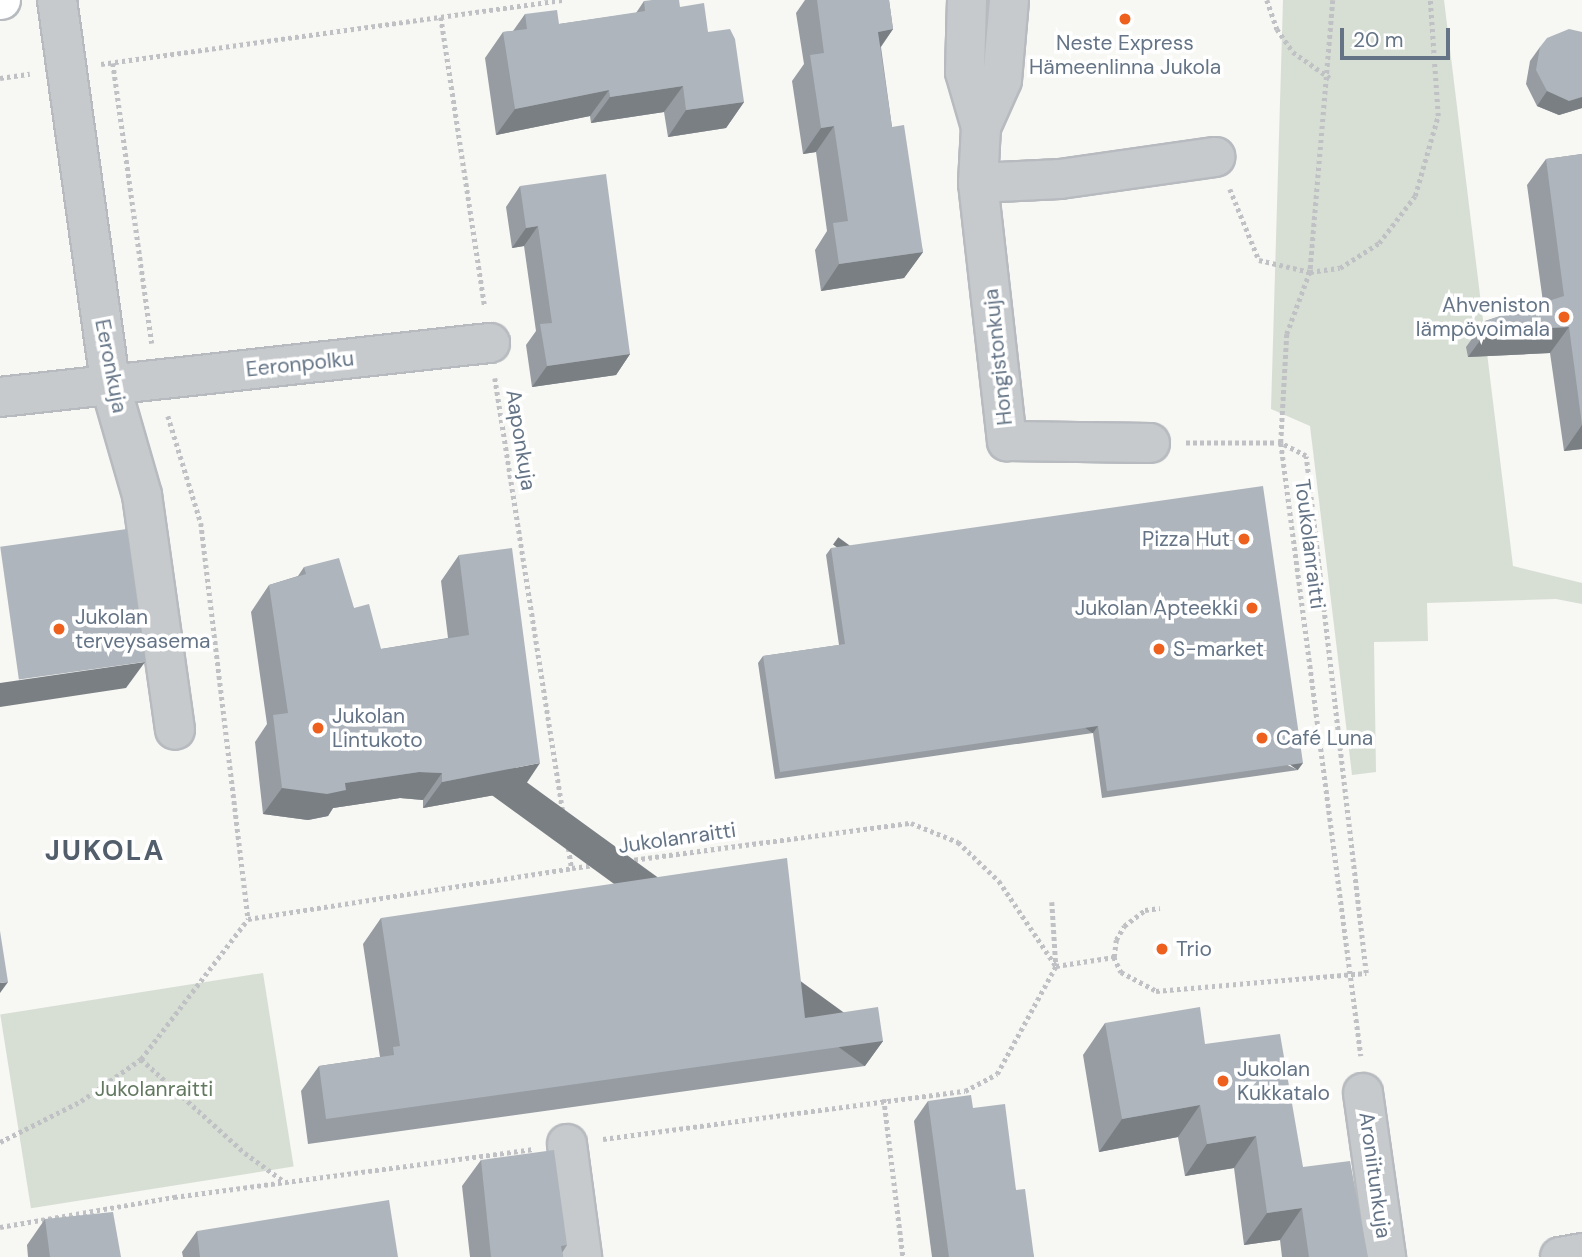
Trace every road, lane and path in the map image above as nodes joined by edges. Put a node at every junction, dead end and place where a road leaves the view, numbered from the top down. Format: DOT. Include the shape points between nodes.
graph roads {
  1 [pos="57,0"];
  2 [pos="564,0"];
  3 [pos="967,0"];
  4 [pos="1009,0"];
  5 [pos="1267,0"];
  6 [pos="1333,0"];
  7 [pos="1430,0"];
  8 [pos="441,17"];
  9 [pos="113,63"];
  10 [pos="66,69"];
  11 [pos="0,78"];
  12 [pos="1329,78"];
  13 [pos="981,127"];
  14 [pos="1215,157"];
  15 [pos="978,183"];
  16 [pos="1310,272"];
  17 [pos="491,344"];
  18 [pos="157,379"];
  19 [pos="110,384"];
  20 [pos="0,397"];
  21 [pos="1150,443"];
  22 [pos="1281,443"];
  23 [pos="175,730"];
  24 [pos="572,868"];
  25 [pos="1052,902"];
  26 [pos="1160,908"];
  27 [pos="248,919"];
  28 [pos="1114,957"];
  29 [pos="1056,967"];
  30 [pos="1350,975"];
  31 [pos="141,1059"];
  32 [pos="1363,1093"];
  33 [pos="884,1099"];
  34 [pos="0,1142"];
  35 [pos="567,1144"];
  36 [pos="282,1181"];
  37 [pos="0,1227"];
  38 [pos="1582,1253"];
  39 [pos="582,1257"];
  40 [pos="903,1257"];
  41 [pos="1386,1257"];
  42 [pos="1560,1257"];
  1 -- 10 [label="street, Eeronkuja"];
  2 -- 8 [label="path"];
  3 -- 13 [label="street, Hongistonkuja" via="965,72"];
  4 -- 13 [label="street, Hongistonkuja" via="1002,79"];
  5 -- 12 [label="path" via="1277,29 1293,52"];
  6 -- 12 [label="path, Toukolanraitti"];
  7 -- 16 [label="path" via="1438,116 1415,196 1379,243 1340,268"];
  8 -- 9 [label="path"];
  8 -- 17 [label="path, Aaponkuja"];
  9 -- 10 [label="path"];
  9 -- 18 [label="path"];
  10 -- 11 [label="path"];
  10 -- 19 [label="street, Eeronkuja"];
  12 -- 16 [label="path, Toukolanraitti"];
  13 -- 15 [label="street, Hongistonkuja"];
  14 -- 15 [label="street" via="1060,179"];
  14 -- 16 [label="path" via="1259,260"];
  15 -- 21 [label="street, Hongistonkuja" via="1007,441"];
  16 -- 22 [label="path, Toukolanraitti" via="1287,334"];
  17 -- 18 [label="street, Eeronpolku"];
  17 -- 24 [label="path, Aaponkuja"];
  18 -- 19 [label="street, Eeronpolku"];
  18 -- 27 [label="path" via="201,523"];
  19 -- 20 [label="street, Eeronpolku"];
  19 -- 23 [label="street, Eeronkuja" via="142,495"];
  21 -- 22 [label="path"];
  22 -- 30 [label="path, Toukolanraitti"];
  22 -- 30 [label="path" via="1306,456 1366,973"];
  24 -- 27 [label="path, Jukolanraitti"];
  24 -- 29 [label="path, Jukolanraitti" via="911,823 958,842 999,881"];
  25 -- 29 [label="path"];
  26 -- 28 [label="path" via="1145,910 1124,926"];
  27 -- 31 [label="path"];
  28 -- 29 [label="path"];
  28 -- 30 [label="path" via="1121,972 1156,991"];
  29 -- 33 [label="path" via="997,1074 965,1091"];
  30 -- 32 [label="path, Toukolanraitti"];
  31 -- 34 [label="path" via="80,1101"];
  31 -- 36 [label="path"];
  32 -- 41 [label="street, Aroniitunkuja"];
  33 -- 35 [label="path"];
  33 -- 40 [label="path"];
  35 -- 36 [label="path"];
  35 -- 39 [label="street"];
  36 -- 37 [label="path"];
  38 -- 42 [label="street"];
}
